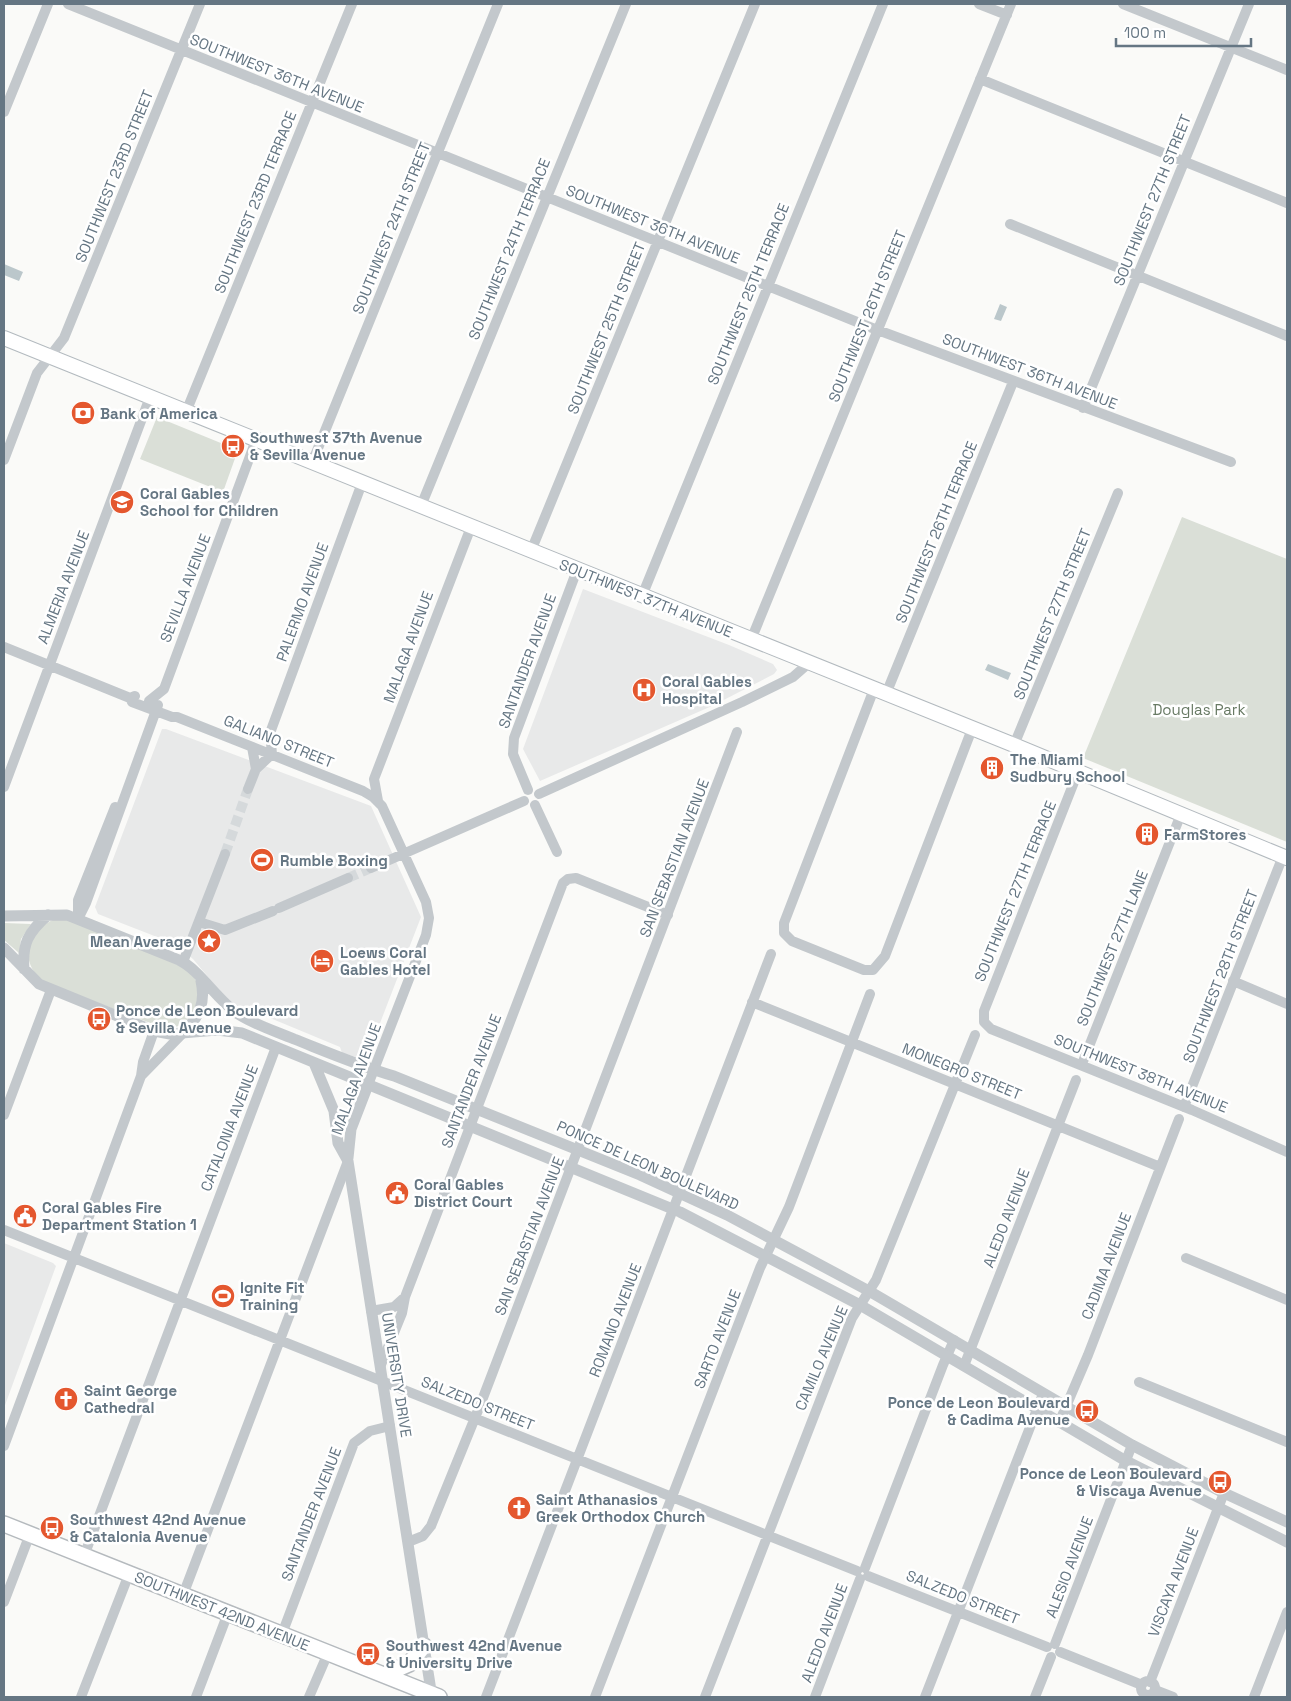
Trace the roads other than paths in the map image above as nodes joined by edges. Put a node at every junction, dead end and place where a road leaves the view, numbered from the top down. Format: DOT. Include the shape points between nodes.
graph roads {
  1 [pos="48,4"];
  2 [pos="68,4"];
  3 [pos="200,4"];
  4 [pos="352,4"];
  5 [pos="498,4"];
  6 [pos="626,4"];
  7 [pos="755,4"];
  8 [pos="883,4"];
  9 [pos="979,4"];
  10 [pos="1011,4"];
  11 [pos="1123,4"];
  12 [pos="1249,4"];
  13 [pos="1007,15"];
  14 [pos="1232,48"];
  15 [pos="182,50"];
  16 [pos="1287,70"];
  17 [pos="980,79"];
  18 [pos="312,103"];
  19 [pos="4,112"];
  20 [pos="438,153"];
  21 [pos="1184,161"];
  22 [pos="547,197"];
  23 [pos="1287,203"];
  24 [pos="1010,224"];
  25 [pos="658,242"];
  26 [pos="1137,275"];
  27 [pos="768,286"];
  28 [pos="878,330"];
  29 [pos="1287,336"];
  30 [pos="4,338"];
  31 [pos="50,356"];
  32 [pos="1013,382"];
  33 [pos="150,397"];
  34 [pos="1083,408"];
  35 [pos="186,412"];
  36 [pos="256,440"];
  37 [pos="4,460"];
  38 [pos="312,462"];
  39 [pos="1231,462"];
  40 [pos="362,482"];
  41 [pos="1118,493"];
  42 [pos="421,506"];
  43 [pos="471,527"];
  44 [pos="531,551"];
  45 [pos="577,570"];
  46 [pos="642,596"];
  47 [pos="752,640"];
  48 [pos="4,647"];
  49 [pos="809,663"];
  50 [pos="49,666"];
  51 [pos="163,690"];
  52 [pos="880,692"];
  53 [pos="158,707"];
  54 [pos="972,729"];
  55 [pos="737,732"];
  56 [pos="270,733"];
  57 [pos="1014,745"];
  58 [pos="252,747"];
  59 [pos="272,754"];
  60 [pos="256,769"];
  61 [pos="1078,772"];
  62 [pos="374,779"];
  63 [pos="4,787"];
  64 [pos="248,789"];
  65 [pos="358,789"];
  66 [pos="528,790"];
  67 [pos="539,794"];
  68 [pos="373,797"];
  69 [pos="524,801"];
  70 [pos="535,805"];
  71 [pos="1181,814"];
  72 [pos="557,852"];
  73 [pos="404,853"];
  74 [pos="225,854"];
  75 [pos="1285,857"];
  76 [pos="371,868"];
  77 [pos="348,878"];
  78 [pos="48,915"];
  79 [pos="668,915"];
  80 [pos="4,916"];
  81 [pos="78,919"];
  82 [pos="199,922"];
  83 [pos="4,948"];
  84 [pos="771,954"];
  85 [pos="184,962"];
  86 [pos="24,969"];
  87 [pos="201,978"];
  88 [pos="1234,981"];
  89 [pos="51,990"];
  90 [pos="870,994"];
  91 [pos="752,1002"];
  92 [pos="1287,1004"];
  93 [pos="984,1022"];
  94 [pos="154,1031"];
  95 [pos="184,1032"];
  96 [pos="975,1035"];
  97 [pos="852,1042"];
  98 [pos="276,1047"];
  99 [pos="314,1063"];
  100 [pos="1082,1064"];
  101 [pos="373,1070"];
  102 [pos="141,1076"];
  103 [pos="1076,1080"];
  104 [pos="954,1084"];
  105 [pos="368,1085"];
  106 [pos="1184,1106"];
  107 [pos="476,1109"];
  108 [pos="4,1115"];
  109 [pos="1179,1118"];
  110 [pos="470,1125"];
  111 [pos="1057,1126"];
  112 [pos="578,1150"];
  113 [pos="1287,1152"];
  114 [pos="348,1161"];
  115 [pos="572,1166"];
  116 [pos="1160,1168"];
  117 [pos="680,1192"];
  118 [pos="674,1208"];
  119 [pos="4,1230"];
  120 [pos="774,1240"];
  121 [pos="766,1255"];
  122 [pos="74,1258"];
  123 [pos="1186,1258"];
  124 [pos="869,1291"];
  125 [pos="405,1297"];
  126 [pos="180,1300"];
  127 [pos="1287,1300"];
  128 [pos="860,1305"];
  129 [pos="372,1311"];
  130 [pos="279,1340"];
  131 [pos="954,1340"];
  132 [pos="970,1350"];
  133 [pos="946,1356"];
  134 [pos="964,1366"];
  135 [pos="380,1367"];
  136 [pos="382,1382"];
  137 [pos="1139,1382"];
  138 [pos="1043,1394"];
  139 [pos="1065,1408"];
  140 [pos="1036,1410"];
  141 [pos="475,1418"];
  142 [pos="1058,1423"];
  143 [pos="390,1426"];
  144 [pos="1287,1442"];
  145 [pos="1132,1445"];
  146 [pos="4,1446"];
  147 [pos="577,1459"];
  148 [pos="1126,1461"];
  149 [pos="1224,1493"];
  150 [pos="672,1497"];
  151 [pos="1217,1508"];
  152 [pos="1287,1522"];
  153 [pos="4,1524"];
  154 [pos="30,1534"];
  155 [pos="767,1536"];
  156 [pos="408,1542"];
  157 [pos="1287,1542"];
  158 [pos="84,1556"];
  159 [pos="862,1573"];
  160 [pos="129,1574"];
  161 [pos="183,1595"];
  162 [pos="4,1602"];
  163 [pos="958,1611"];
  164 [pos="1287,1612"];
  165 [pos="228,1613"];
  166 [pos="282,1634"];
  167 [pos="424,1646"];
  168 [pos="1053,1650"];
  169 [pos="328,1653"];
  170 [pos="384,1675"];
  171 [pos="1147,1690"];
  172 [pos="433,1696"];
  173 [pos="81,1697"];
  174 [pos="196,1697"];
  175 [pos="309,1697"];
  176 [pos="486,1697"];
  177 [pos="596,1697"];
  178 [pos="705,1697"];
  179 [pos="815,1697"];
  180 [pos="925,1697"];
  181 [pos="1035,1697"];
  182 [pos="1173,1697"];
  183 [pos="1254,1697"];
  1 -- 19 [label="street"];
  2 -- 15 [label="street, SOUTHWEST 36TH AVENUE"];
  3 -- 15 [label="street, SOUTHWEST 23RD STREET"];
  4 -- 18 [label="street, SOUTHWEST 23RD TERRACE"];
  5 -- 20 [label="street, SOUTHWEST 24TH STREET"];
  6 -- 22 [label="street, SOUTHWEST 24TH TERRACE"];
  7 -- 25 [label="street, SOUTHWEST 25TH STREET"];
  8 -- 27 [label="street, SOUTHWEST 25TH TERRACE"];
  9 -- 13 [label="street"];
  10 -- 13 [label="street, SOUTHWEST 26TH STREET"];
  11 -- 14 [label="street"];
  12 -- 14 [label="street, SOUTHWEST 27TH STREET"];
  13 -- 17 [label="street, SOUTHWEST 26TH STREET"];
  14 -- 16 [label="street"];
  14 -- 21 [label="street, SOUTHWEST 27TH STREET"];
  15 -- 18 [label="street, SOUTHWEST 36TH AVENUE"];
  15 -- 31 [label="street, SOUTHWEST 23RD STREET" via="64,338"];
  17 -- 21 [label="street"];
  17 -- 28 [label="street, SOUTHWEST 26TH STREET"];
  18 -- 20 [label="street, SOUTHWEST 36TH AVENUE"];
  18 -- 35 [label="street, SOUTHWEST 23RD TERRACE"];
  20 -- 22 [label="street, SOUTHWEST 36TH AVENUE"];
  20 -- 38 [label="street, SOUTHWEST 24TH STREET"];
  21 -- 23 [label="street"];
  21 -- 26 [label="street, SOUTHWEST 27TH STREET"];
  22 -- 25 [label="street, SOUTHWEST 36TH AVENUE"];
  22 -- 42 [label="street, SOUTHWEST 24TH TERRACE"];
  24 -- 26 [label="street"];
  25 -- 27 [label="street, SOUTHWEST 36TH AVENUE"];
  25 -- 44 [label="street, SOUTHWEST 25TH STREET"];
  26 -- 29 [label="street"];
  26 -- 34 [label="street, SOUTHWEST 27TH STREET"];
  27 -- 28 [label="street, SOUTHWEST 36TH AVENUE"];
  27 -- 46 [label="street, SOUTHWEST 25TH TERRACE"];
  28 -- 32 [label="street, SOUTHWEST 36TH AVENUE"];
  28 -- 47 [label="street, SOUTHWEST 26TH STREET"];
  30 -- 31 [label="main road, SOUTHWEST 37TH AVENUE"];
  31 -- 33 [label="main road, SOUTHWEST 37TH AVENUE"];
  31 -- 37 [label="street, SOUTHWEST 23RD STREET" via="35,378"];
  32 -- 34 [label="street, SOUTHWEST 36TH AVENUE"];
  32 -- 52 [label="street, SOUTHWEST 26TH TERRACE"];
  33 -- 35 [label="main road, SOUTHWEST 37TH AVENUE"];
  33 -- 50 [label="street, ALMERIA AVENUE"];
  34 -- 39 [label="street, SOUTHWEST 36TH AVENUE"];
  35 -- 36 [label="main road, SOUTHWEST 37TH AVENUE"];
  36 -- 38 [label="main road, SOUTHWEST 37TH AVENUE"];
  36 -- 51 [label="street, SEVILLA AVENUE"];
  38 -- 40 [label="main road, SOUTHWEST 37TH AVENUE"];
  40 -- 42 [label="main road, SOUTHWEST 37TH AVENUE"];
  40 -- 56 [label="street, PALERMO AVENUE"];
  41 -- 57 [label="street, SOUTHWEST 27TH STREET"];
  42 -- 43 [label="main road, SOUTHWEST 37TH AVENUE"];
  43 -- 44 [label="main road, SOUTHWEST 37TH AVENUE"];
  43 -- 62 [label="street, MALAGA AVENUE"];
  44 -- 45 [label="main road, SOUTHWEST 37TH AVENUE"];
  45 -- 46 [label="main road, SOUTHWEST 37TH AVENUE"];
  45 -- 66 [label="street, SANTANDER AVENUE" via="514,738 514,754"];
  46 -- 47 [label="main road, SOUTHWEST 37TH AVENUE"];
  47 -- 49 [label="main road, SOUTHWEST 37TH AVENUE"];
  48 -- 50 [label="street, GALIANO STREET"];
  49 -- 52 [label="main road, SOUTHWEST 37TH AVENUE"];
  49 -- 67 [label="street" via="793,677 742,702"];
  50 -- 53 [label="street, GALIANO STREET" via="130,698 132,702"];
  50 -- 63 [label="street, ALMERIA AVENUE"];
  51 -- 53 [label="street, SEVILLA AVENUE"];
  51 -- 53 [label="street"];
  52 -- 54 [label="main road, SOUTHWEST 37TH AVENUE"];
  52 -- 54 [label="street, SOUTHWEST 26TH TERRACE" via="785,918 784,933 797,943 864,970 873,970 885,956"];
  53 -- 58 [label="street, GALIANO STREET"];
  53 -- 81 [label="street, SEVILLA AVENUE" via="78,900"];
  54 -- 57 [label="main road, SOUTHWEST 37TH AVENUE"];
  55 -- 79 [label="street, SAN SEBASTIAN AVENUE"];
  56 -- 58 [label="street"];
  56 -- 59 [label="street, PALERMO AVENUE"];
  57 -- 61 [label="main road, SOUTHWEST 37TH AVENUE"];
  58 -- 59 [label="street, GALIANO STREET"];
  58 -- 60 [label="street"];
  59 -- 60 [label="street"];
  59 -- 65 [label="street, GALIANO STREET"];
  60 -- 64 [label="street"];
  61 -- 71 [label="main road, SOUTHWEST 37TH AVENUE"];
  61 -- 93 [label="street, SOUTHWEST 27TH TERRACE" via="984,1011"];
  62 -- 65 [label="street"];
  62 -- 68 [label="street, MALAGA AVENUE"];
  65 -- 68 [label="street, GALIANO STREET"];
  66 -- 67 [label="street"];
  66 -- 69 [label="street"];
  67 -- 70 [label="street" via="539,802"];
  68 -- 73 [label="street, MALAGA AVENUE" via="384,810"];
  69 -- 70 [label="street"];
  69 -- 73 [label="street"];
  70 -- 72 [label="street"];
  71 -- 75 [label="main road, SOUTHWEST 37TH AVENUE"];
  71 -- 100 [label="street, SOUTHWEST 27TH LANE"];
  73 -- 76 [label="street"];
  73 -- 101 [label="street, MALAGA AVENUE" via="426,902 429,926"];
  74 -- 82 [label="street"];
  75 -- 88 [label="street, SOUTHWEST 28TH STREET"];
  77 -- 82 [label="street" via="225,930"];
  78 -- 80 [label="street, PONCE DE LEON BOULEVARD"];
  78 -- 81 [label="street, PONCE DE LEON BOULEVARD" via="64,914"];
  78 -- 86 [label="street" via="34,926 26,940"];
  79 -- 107 [label="street, SANTANDER AVENUE" via="580,880 568,879 561,887"];
  79 -- 112 [label="street, SAN SEBASTIAN AVENUE"];
  81 -- 85 [label="street, PONCE DE LEON BOULEVARD"];
  82 -- 85 [label="street"];
  83 -- 86 [label="street, PONCE DE LEON BOULEVARD"];
  84 -- 91 [label="street, ROMANO AVENUE"];
  85 -- 87 [label="street, PONCE DE LEON BOULEVARD"];
  86 -- 89 [label="street, PONCE DE LEON BOULEVARD" via="35,982"];
  87 -- 95 [label="street" via="202,1007"];
  87 -- 101 [label="street, PONCE DE LEON BOULEVARD" via="220,999 249,1021"];
  88 -- 92 [label="street"];
  88 -- 106 [label="street, SOUTHWEST 28TH STREET"];
  89 -- 94 [label="street, PONCE DE LEON BOULEVARD"];
  89 -- 108 [label="street"];
  90 -- 97 [label="street, SARTO AVENUE"];
  91 -- 97 [label="street, MONEGRO STREET"];
  91 -- 117 [label="street, ROMANO AVENUE"];
  93 -- 100 [label="street, SOUTHWEST 38TH AVENUE" via="991,1029"];
  94 -- 95 [label="street, PONCE DE LEON BOULEVARD" via="167,1034"];
  94 -- 102 [label="street"];
  95 -- 98 [label="street, PONCE DE LEON BOULEVARD" via="232,1031"];
  95 -- 102 [label="street"];
  96 -- 104 [label="street, CAMILO AVENUE"];
  97 -- 104 [label="street, MONEGRO STREET"];
  97 -- 120 [label="street, SARTO AVENUE"];
  98 -- 99 [label="street, PONCE DE LEON BOULEVARD"];
  98 -- 126 [label="street, CATALONIA AVENUE"];
  99 -- 105 [label="street, PONCE DE LEON BOULEVARD"];
  99 -- 114 [label="street, UNIVERSITY DRIVE" via="334,1111 338,1143"];
  100 -- 106 [label="street, SOUTHWEST 38TH AVENUE"];
  101 -- 105 [label="street, MALAGA AVENUE"];
  101 -- 107 [label="street, PONCE DE LEON BOULEVARD"];
  102 -- 122 [label="street"];
  103 -- 111 [label="street, ALEDO AVENUE"];
  104 -- 111 [label="street, MONEGRO STREET"];
  104 -- 124 [label="street, CAMILO AVENUE"];
  105 -- 110 [label="street, PONCE DE LEON BOULEVARD"];
  105 -- 114 [label="street, MALAGA AVENUE" via="351,1129"];
  106 -- 113 [label="street, SOUTHWEST 38TH AVENUE"];
  107 -- 110 [label="street, SANTANDER AVENUE"];
  107 -- 112 [label="street, PONCE DE LEON BOULEVARD"];
  109 -- 116 [label="street, CADIMA AVENUE"];
  110 -- 115 [label="street, PONCE DE LEON BOULEVARD"];
  110 -- 125 [label="street, SANTANDER AVENUE"];
  111 -- 116 [label="street, MONEGRO STREET"];
  111 -- 132 [label="street, ALEDO AVENUE"];
  112 -- 115 [label="street, SAN SEBASTIAN AVENUE"];
  112 -- 117 [label="street, PONCE DE LEON BOULEVARD"];
  114 -- 129 [label="street, UNIVERSITY DRIVE"];
  114 -- 130 [label="street, MALAGA AVENUE"];
  115 -- 118 [label="street, PONCE DE LEON BOULEVARD"];
  115 -- 141 [label="street, SAN SEBASTIAN AVENUE"];
  116 -- 139 [label="street, CADIMA AVENUE"];
  117 -- 118 [label="street, ROMANO AVENUE"];
  117 -- 120 [label="street, PONCE DE LEON BOULEVARD"];
  118 -- 121 [label="street, PONCE DE LEON BOULEVARD"];
  118 -- 147 [label="street, ROMANO AVENUE"];
  119 -- 122 [label="street, SALZEDO STREET"];
  120 -- 121 [label="street, SARTO AVENUE"];
  120 -- 124 [label="street, PONCE DE LEON BOULEVARD"];
  121 -- 128 [label="street, PONCE DE LEON BOULEVARD"];
  121 -- 150 [label="street, SARTO AVENUE"];
  122 -- 126 [label="street, SALZEDO STREET"];
  122 -- 146 [label="street"];
  123 -- 127 [label="street"];
  124 -- 128 [label="street, CAMILO AVENUE"];
  124 -- 131 [label="street, PONCE DE LEON BOULEVARD"];
  125 -- 129 [label="street" via="394,1307"];
  125 -- 135 [label="street, SANTANDER AVENUE" via="402,1313"];
  126 -- 130 [label="street, SALZEDO STREET"];
  126 -- 158 [label="street, CATALONIA AVENUE"];
  128 -- 133 [label="street, PONCE DE LEON BOULEVARD"];
  128 -- 155 [label="street, CAMILO AVENUE" via="852,1318"];
  129 -- 135 [label="street, UNIVERSITY DRIVE"];
  130 -- 136 [label="street, SALZEDO STREET"];
  130 -- 161 [label="street, MALAGA AVENUE"];
  131 -- 132 [label="street, PONCE DE LEON BOULEVARD"];
  131 -- 133 [label="street, ALEDO AVENUE"];
  132 -- 134 [label="street, ALEDO AVENUE"];
  132 -- 138 [label="street, PONCE DE LEON BOULEVARD"];
  133 -- 134 [label="street, PONCE DE LEON BOULEVARD"];
  133 -- 159 [label="street, ALEDO AVENUE"];
  134 -- 140 [label="street, PONCE DE LEON BOULEVARD"];
  135 -- 136 [label="street, UNIVERSITY DRIVE"];
  136 -- 141 [label="street, SALZEDO STREET"];
  136 -- 143 [label="street, UNIVERSITY DRIVE"];
  137 -- 144 [label="street"];
  138 -- 139 [label="street, PONCE DE LEON BOULEVARD"];
  138 -- 140 [label="street"];
  139 -- 142 [label="street, CADIMA AVENUE"];
  139 -- 145 [label="street, PONCE DE LEON BOULEVARD"];
  140 -- 142 [label="street, PONCE DE LEON BOULEVARD"];
  140 -- 163 [label="street"];
  141 -- 147 [label="street, SALZEDO STREET"];
  141 -- 156 [label="street, SAN SEBASTIAN AVENUE" via="428,1532"];
  142 -- 148 [label="street, PONCE DE LEON BOULEVARD"];
  143 -- 156 [label="street, UNIVERSITY DRIVE"];
  143 -- 166 [label="street, SANTANDER AVENUE" via="370,1431 359,1437 353,1446"];
  145 -- 148 [label="street, ALESIO AVENUE"];
  145 -- 149 [label="street, PONCE DE LEON BOULEVARD"];
  147 -- 150 [label="street, SALZEDO STREET"];
  147 -- 176 [label="street, ROMANO AVENUE"];
  148 -- 151 [label="street, PONCE DE LEON BOULEVARD"];
  148 -- 168 [label="street, ALESIO AVENUE"];
  149 -- 151 [label="street, VISCAYA AVENUE"];
  149 -- 152 [label="street, PONCE DE LEON BOULEVARD"];
  150 -- 155 [label="street, SALZEDO STREET"];
  150 -- 177 [label="street, SARTO AVENUE"];
  151 -- 157 [label="street, PONCE DE LEON BOULEVARD"];
  151 -- 171 [label="street, VISCAYA AVENUE"];
  153 -- 154 [label="main road, SOUTHWEST 42ND AVENUE"];
  154 -- 158 [label="main road, SOUTHWEST 42ND AVENUE"];
  154 -- 162 [label="street"];
  155 -- 159 [label="street, SALZEDO STREET"];
  155 -- 178 [label="street, CAMILO AVENUE"];
  156 -- 167 [label="street, UNIVERSITY DRIVE"];
  158 -- 160 [label="main road, SOUTHWEST 42ND AVENUE"];
  159 -- 163 [label="street, SALZEDO STREET"];
  159 -- 179 [label="street, ALEDO AVENUE"];
  160 -- 161 [label="main road, SOUTHWEST 42ND AVENUE"];
  160 -- 173 [label="street"];
  161 -- 165 [label="main road, SOUTHWEST 42ND AVENUE"];
  163 -- 168 [label="street, SALZEDO STREET"];
  163 -- 180 [label="street"];
  164 -- 183 [label="street"];
  165 -- 166 [label="main road, SOUTHWEST 42ND AVENUE"];
  165 -- 174 [label="street"];
  166 -- 169 [label="main road, SOUTHWEST 42ND AVENUE"];
  167 -- 170 [label="main road" via="409,1664"];
  167 -- 172 [label="street, UNIVERSITY DRIVE"];
  168 -- 171 [label="street, SALZEDO STREET"];
  168 -- 181 [label="street, ALESIO AVENUE"];
  169 -- 170 [label="main road, SOUTHWEST 42ND AVENUE"];
  169 -- 175 [label="street"];
  170 -- 172 [label="main road, SOUTHWEST 42ND AVENUE"];
  171 -- 182 [label="street, SALZEDO STREET"];
}
